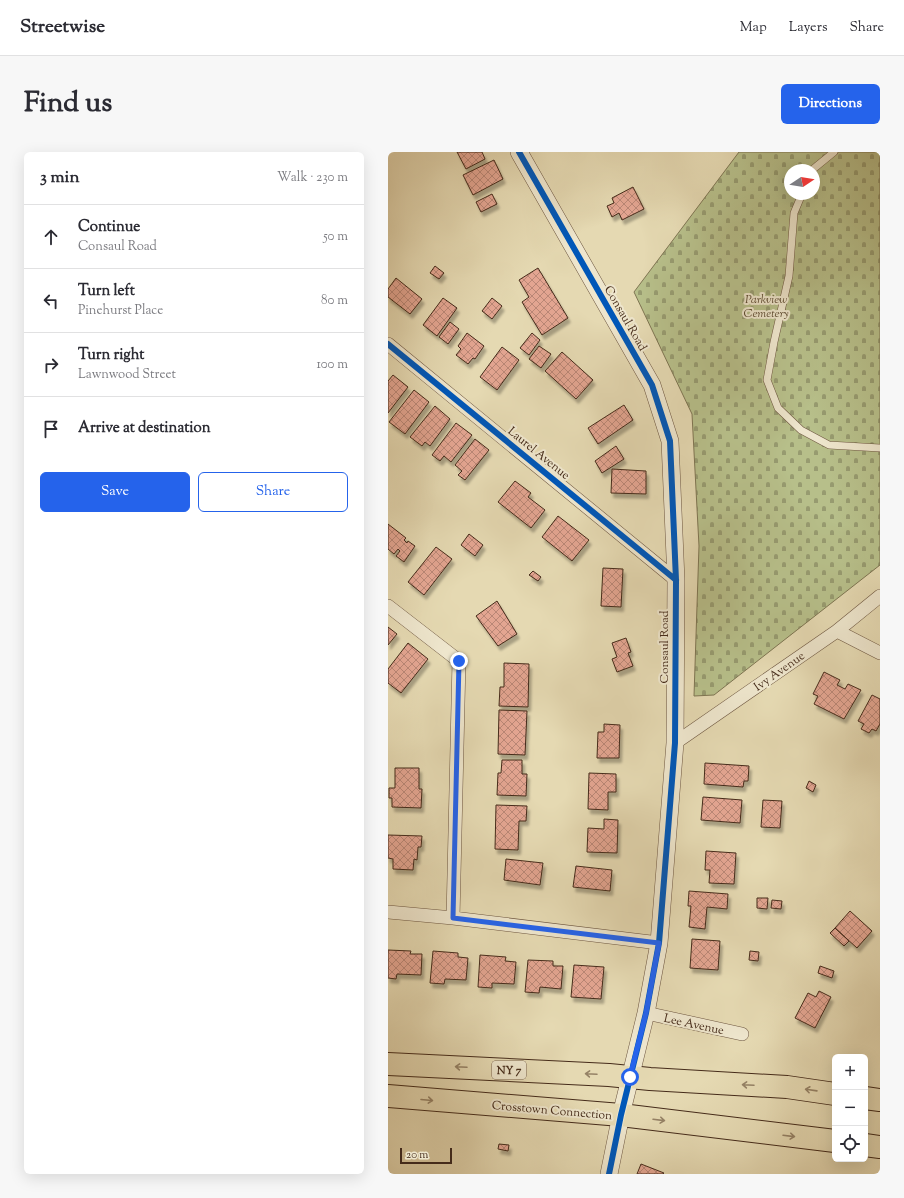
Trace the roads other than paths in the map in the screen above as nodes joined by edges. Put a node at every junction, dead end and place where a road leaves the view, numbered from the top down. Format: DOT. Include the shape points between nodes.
graph roads {
  1 [pos="519,152"];
  2 [pos="834,152"];
  3 [pos="819,164"];
  4 [pos="800,200"];
  5 [pos="388,344"];
  6 [pos="880,448"];
  7 [pos="676,580"];
  8 [pos="880,596"];
  9 [pos="388,606"];
  10 [pos="837,631"];
  11 [pos="880,653"];
  12 [pos="675,743"];
  13 [pos="388,912"];
  14 [pos="453,918"];
  15 [pos="659,943"];
  16 [pos="646,1013"];
  17 [pos="742,1034"];
  18 [pos="388,1064"];
  19 [pos="630,1077"];
  20 [pos="832,1094"];
  21 [pos="388,1096"];
  22 [pos="868,1098"];
  23 [pos="880,1100"];
  24 [pos="621,1115"];
  25 [pos="832,1141"];
  26 [pos="868,1145"];
  27 [pos="880,1147"];
  28 [pos="609,1174"];
  1 -- 7 [label="street, Consaul Road" via="652,386 670,441"];
  2 -- 3 [label="lane"];
  4 -- 6 [label="lane" via="794,214 789,276 768,380 778,408 801,430 829,445"];
  5 -- 7 [label="street, Laurel Avenue"];
  7 -- 12 [label="street, Consaul Road"];
  8 -- 10 [label="street, Ivy Avenue"];
  9 -- 14 [label="street" via="459,661"];
  10 -- 11 [label="street"];
  10 -- 12 [label="street, Ivy Avenue"];
  12 -- 15 [label="street, Consaul Road"];
  13 -- 14 [label="street"];
  14 -- 15 [label="street"];
  15 -- 16 [label="street, Consaul Road"];
  16 -- 17 [label="street, Lee Avenue"];
  16 -- 19 [label="street, Consaul Road"];
  19 -- 18 [label="highway, NY 7, one-way"];
  20 -- 19 [label="highway, NY 7, one-way" via="787,1087"];
  19 -- 24 [label="street, Consaul Road"];
  21 -- 24 [label="highway, Crosstown Connection, one-way"];
  22 -- 23 [label="highway"];
  24 -- 25 [label="highway, Crosstown Connection, one-way"];
  24 -- 28 [label="street, Consaul Road"];
  26 -- 27 [label="highway"];
}
